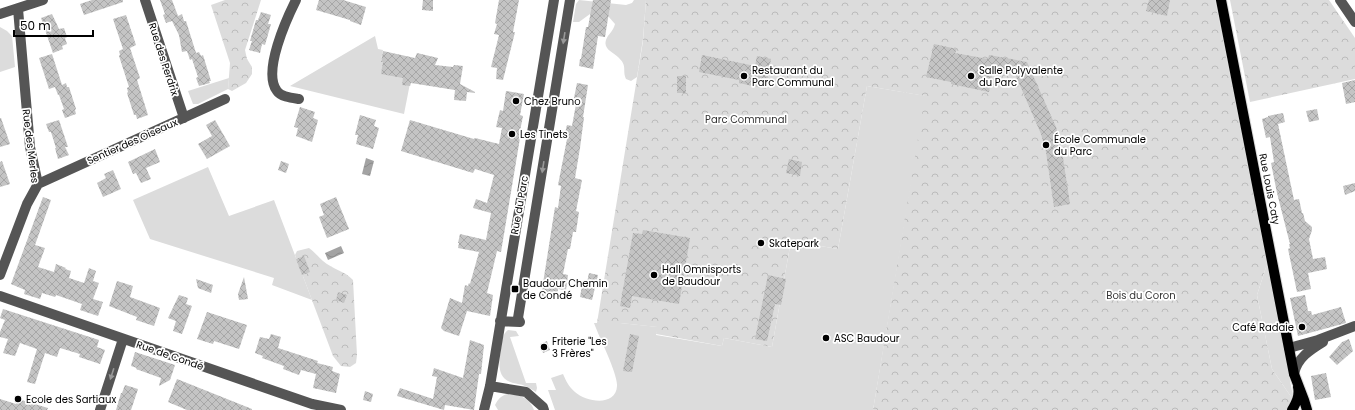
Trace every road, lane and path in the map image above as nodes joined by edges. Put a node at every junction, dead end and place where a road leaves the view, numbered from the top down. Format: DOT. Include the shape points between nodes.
graph roads {
  1 [pos="44,0"];
  2 [pos="145,0"];
  3 [pos="296,0"];
  4 [pos="554,0"];
  5 [pos="570,0"];
  6 [pos="1220,0"];
  7 [pos="1340,0"];
  8 [pos="18,9"];
  9 [pos="0,14"];
  10 [pos="1355,22"];
  11 [pos="225,99"];
  12 [pos="299,99"];
  13 [pos="184,118"];
  14 [pos="38,184"];
  15 [pos="0,276"];
  16 [pos="0,296"];
  17 [pos="500,321"];
  18 [pos="1355,326"];
  19 [pos="1340,332"];
  20 [pos="123,339"];
  21 [pos="1289,348"];
  22 [pos="1296,378"];
  23 [pos="490,386"];
  24 [pos="100,410"];
  25 [pos="341,410"];
  26 [pos="484,410"];
  27 [pos="544,410"];
  28 [pos="1292,410"];
  29 [pos="1307,410"];
  1 -- 8 [label="street"];
  2 -- 13 [label="street, Rue des Perdrix"];
  3 -- 12 [label="street" via="272,63 277,91 284,96"];
  4 -- 17 [label="street, Rue du Parc"];
  5 -- 17 [label="street, Rue du Parc, one-way" via="518,318 520,322"];
  6 -- 21 [label="main road, Rue Louis Caty"];
  7 -- 10 [label="street"];
  8 -- 9 [label="street"];
  8 -- 14 [label="street, Rue des Merles" via="30,147"];
  11 -- 13 [label="street, Sentier des Oiseaux"];
  13 -- 14 [label="street, Sentier des Oiseaux"];
  14 -- 15 [label="street, Rue des Merles"];
  16 -- 20 [label="street, Rue de Condé"];
  17 -- 23 [label="street, Rue du Parc"];
  18 -- 19 [label="street"];
  19 -- 21 [label="street"];
  19 -- 22 [label="street" via="1310,350 1296,366"];
  20 -- 24 [label="street, one-way"];
  20 -- 25 [label="street, Rue de Condé" via="312,404"];
  21 -- 22 [label="main road, Rue Louis Caty"];
  22 -- 28 [label="main road, Rue Louis Caty" via="1299,392"];
  22 -- 29 [label="main road, Rue Louis Caty"];
  23 -- 26 [label="street, Rue du Parc"];
  23 -- 27 [label="street" via="526,392"];
}
